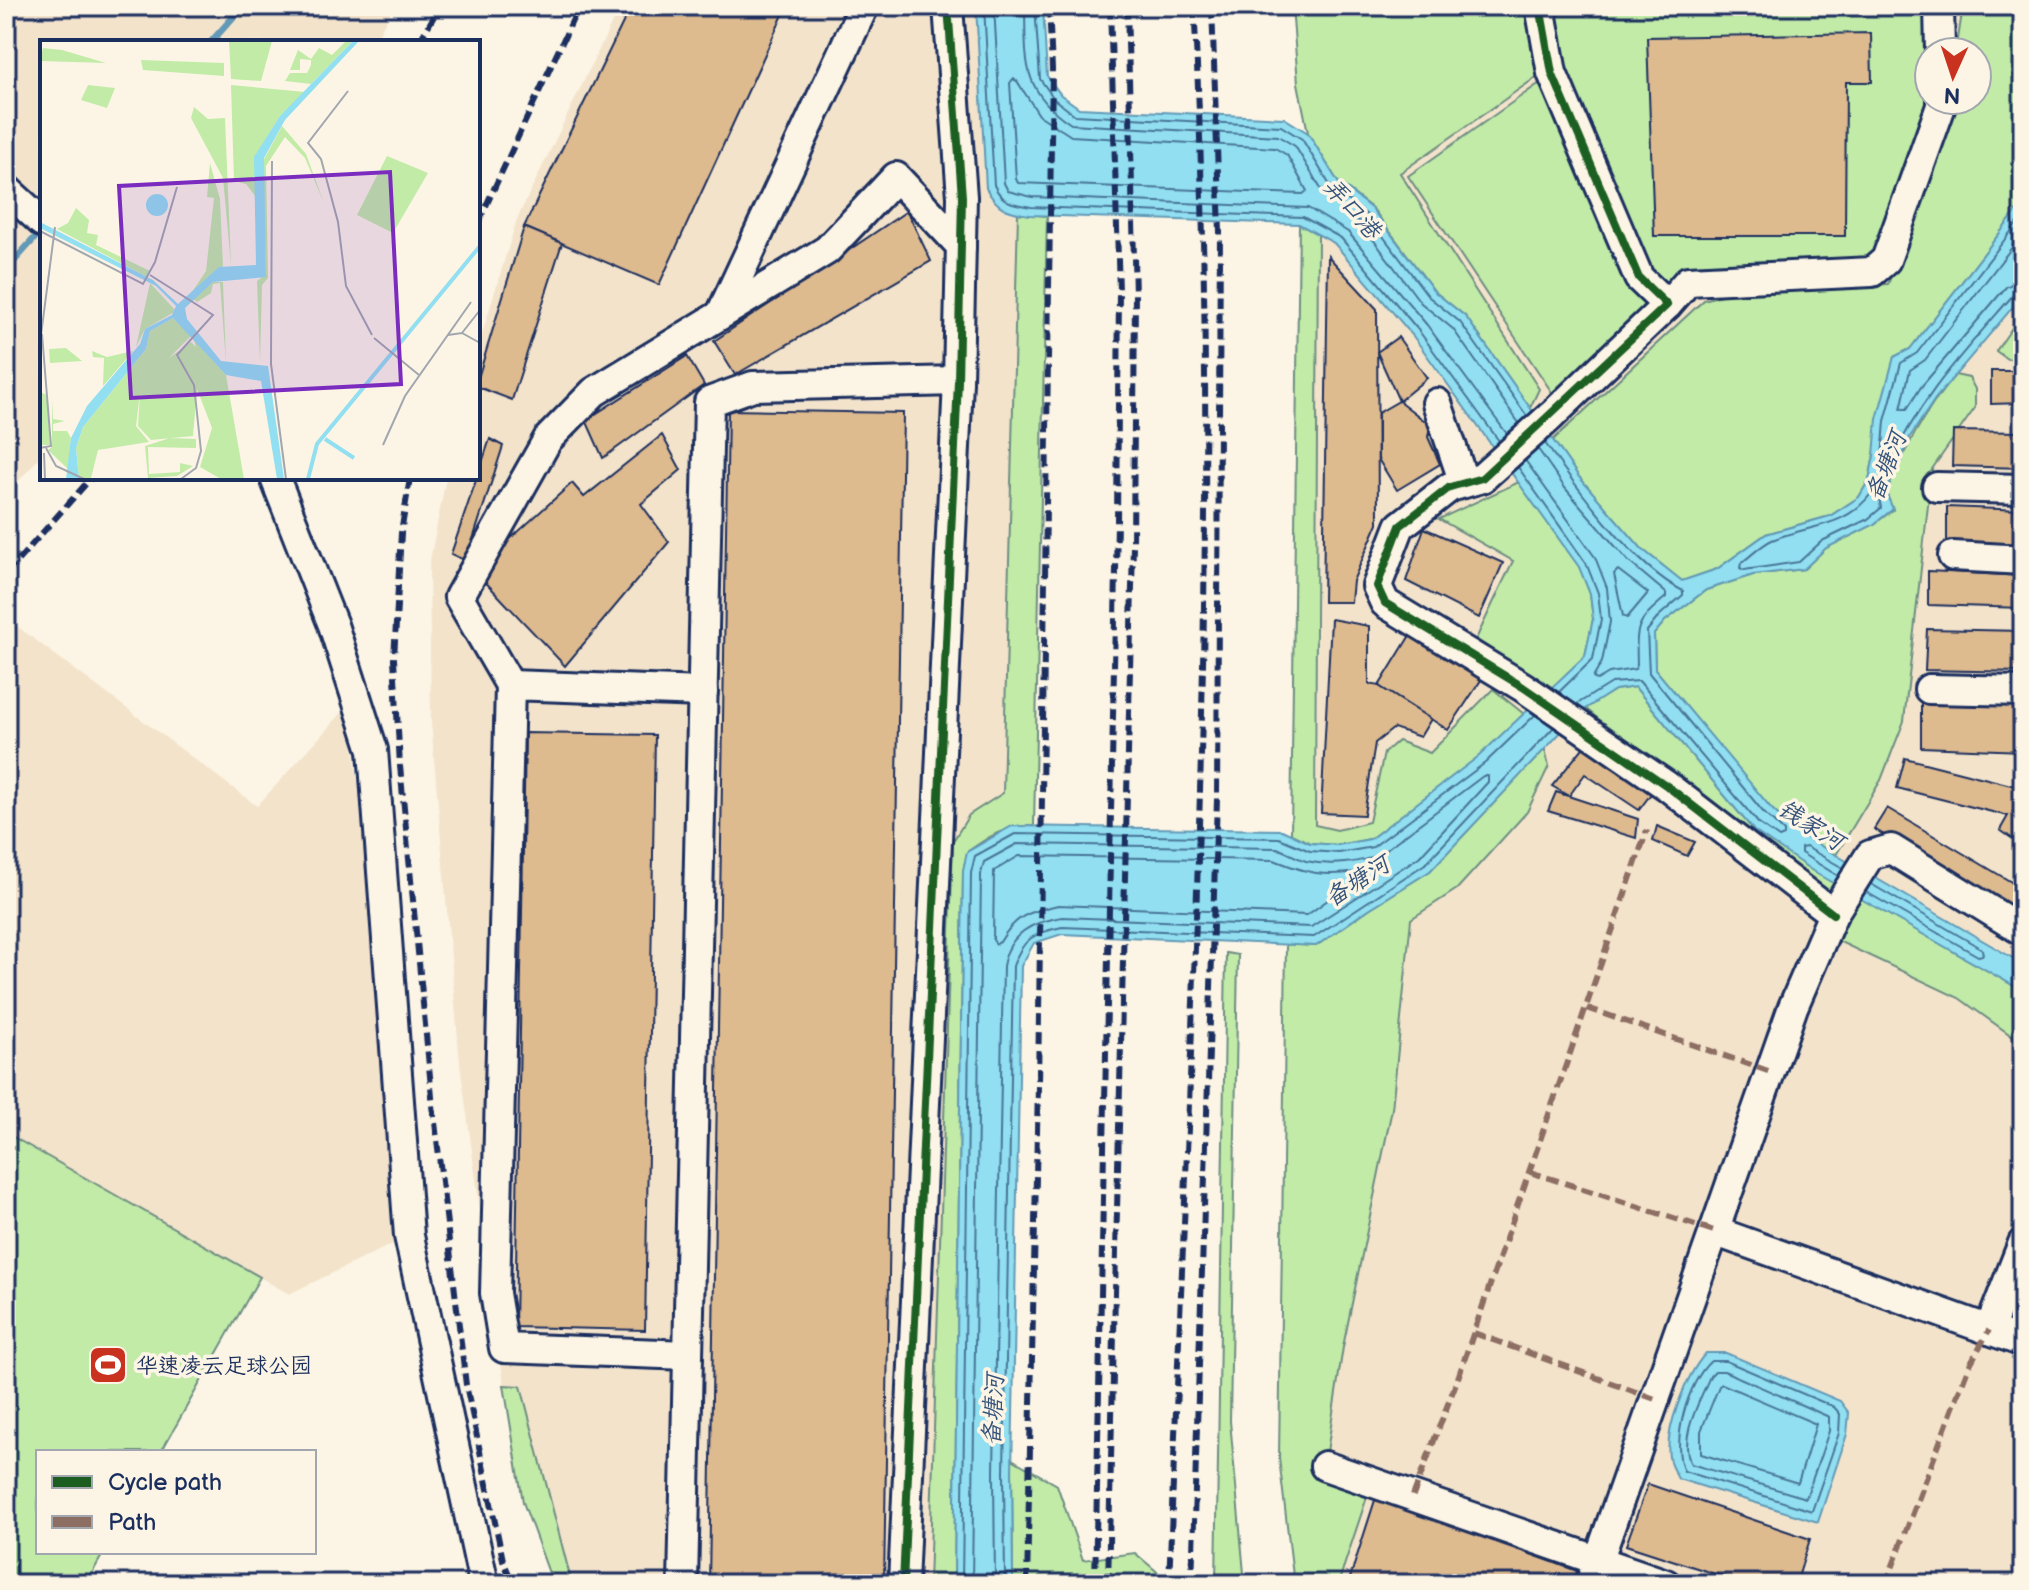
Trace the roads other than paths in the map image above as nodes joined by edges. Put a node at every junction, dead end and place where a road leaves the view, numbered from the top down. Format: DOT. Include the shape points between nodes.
graph roads {
  1 [pos="864,6"];
  2 [pos="948,6"];
  3 [pos="1540,6"];
  4 [pos="1939,6"];
  5 [pos="1940,36"];
  6 [pos="1937,116"];
  7 [pos="6,189"];
  8 [pos="38,219"];
  9 [pos="961,246"];
  10 [pos="1667,305"];
  11 [pos="721,314"];
  12 [pos="958,381"];
  13 [pos="1437,403"];
  14 [pos="276,480"];
  15 [pos="1473,480"];
  16 [pos="1937,487"];
  17 [pos="2023,489"];
  18 [pos="1953,556"];
  19 [pos="2023,560"];
  20 [pos="510,685"];
  21 [pos="1929,689"];
  22 [pos="2023,691"];
  23 [pos="703,692"];
  24 [pos="1833,914"];
  25 [pos="2023,931"];
  26 [pos="1714,1231"];
  27 [pos="2023,1243"];
  28 [pos="1989,1330"];
  29 [pos="2023,1342"];
  30 [pos="688,1355"];
  31 [pos="1325,1466"];
  32 [pos="1594,1572"];
  33 [pos="484,1584"];
  34 [pos="683,1584"];
  35 [pos="903,1584"];
  36 [pos="1666,1584"];
  1 -- 11 [label="street"];
  2 -- 9 [label="street"];
  3 -- 10 [label="street" via="1552,73 1626,248 1639,278"];
  4 -- 5 [label="street"];
  6 -- 10 [label="street" via="1886,260 1872,272 1688,281"];
  7 -- 8 [label="street"];
  9 -- 11 [label="street" via="896,177 827,250"];
  9 -- 12 [label="street"];
  10 -- 15 [label="street" via="1552,415"];
  11 -- 20 [label="street" via="594,392 548,439 459,597"];
  12 -- 23 [label="street" via="753,386 709,402"];
  12 -- 35 [label="street"];
  13 -- 15 [label="street"];
  14 -- 33 [label="street" via="333,625 373,750 409,1236"];
  15 -- 24 [label="street" via="1450,487 1400,526 1377,586 1385,603 1523,687 1699,810"];
  16 -- 17 [label="street"];
  18 -- 19 [label="street"];
  20 -- 23 [label="street"];
  20 -- 30 [label="street" via="495,1293 504,1348"];
  21 -- 22 [label="street"];
  23 -- 30 [label="street"];
  24 -- 25 [label="street" via="1870,855 1891,849"];
  24 -- 26 [label="street" via="1793,1007"];
  26 -- 28 [label="street"];
  26 -- 32 [label="street"];
  27 -- 28 [label="street"];
  28 -- 29 [label="street"];
  30 -- 34 [label="street"];
  31 -- 32 [label="street"];
  32 -- 36 [label="street"];
}
